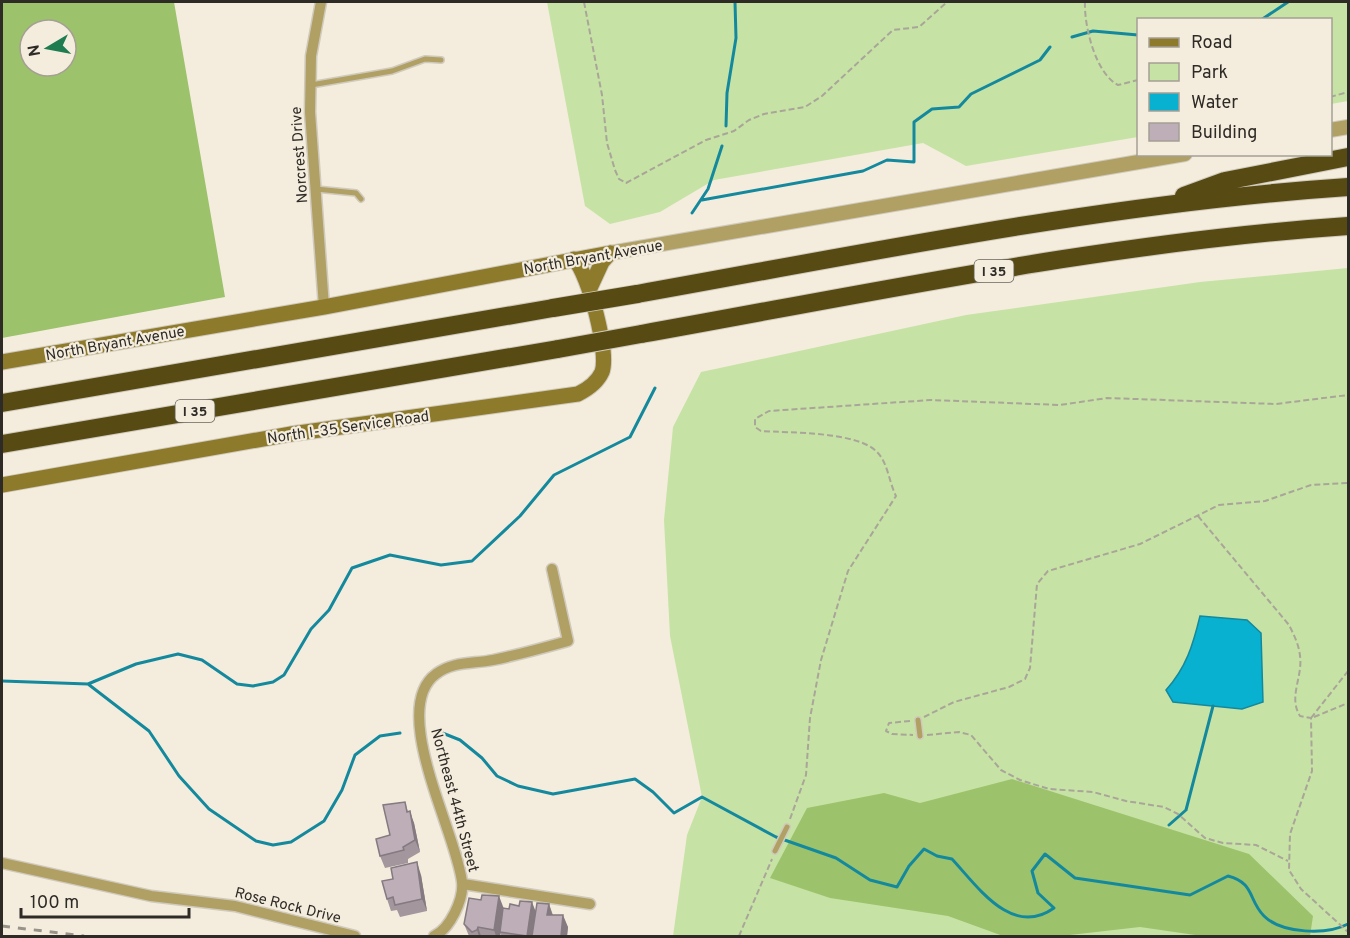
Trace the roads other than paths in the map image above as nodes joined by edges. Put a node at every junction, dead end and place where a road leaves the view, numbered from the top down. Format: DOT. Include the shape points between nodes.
graph roads {
  1 [pos="321,2"];
  2 [pos="441,60"];
  3 [pos="310,86"];
  4 [pos="1348,127"];
  5 [pos="1332,130"];
  6 [pos="1173,156"];
  7 [pos="1348,157"];
  8 [pos="1348,187"];
  9 [pos="316,189"];
  10 [pos="362,199"];
  11 [pos="1151,208"];
  12 [pos="1348,226"];
  13 [pos="610,253"];
  14 [pos="574,259"];
  15 [pos="590,288"];
  16 [pos="324,307"];
  17 [pos="2,362"];
  18 [pos="2,403"];
  19 [pos="2,444"];
  20 [pos="2,485"];
  21 [pos="552,569"];
  22 [pos="918,720"];
  23 [pos="920,736"];
  24 [pos="787,827"];
  25 [pos="775,851"];
  26 [pos="2,863"];
  27 [pos="463,884"];
  28 [pos="590,904"];
  29 [pos="355,936"];
  30 [pos="434,936"];
  1 -- 3 [label="street, Norcrest Drive"];
  2 -- 3 [label="lane" via="425,59 392,71"];
  3 -- 9 [label="street, Norcrest Drive"];
  4 -- 5 [label="street"];
  6 -- 13 [label="street, North Bryant Avenue"];
  7 -- 11 [label="highway" via="1225,182"];
  8 -- 11 [label="highway"];
  9 -- 10 [label="lane" via="356,193"];
  9 -- 16 [label="street, Norcrest Drive"];
  11 -- 18 [label="highway, bridge"];
  12 -- 19 [label="highway, I 35, bridge" via="1065,259"];
  13 -- 14 [label="main road, North Bryant Avenue"];
  13 -- 15 [label="main road"];
  14 -- 15 [label="main road, North I-35 Service Road"];
  14 -- 16 [label="main road, North Bryant Avenue"];
  15 -- 20 [label="main road, North I-35 Service Road" via="604,364 596,381 578,394 291,434"];
  16 -- 17 [label="main road, North Bryant Avenue"];
  21 -- 27 [label="street, Northeast 44th Street" via="568,642 447,668 434,675 420,698 422,742"];
  22 -- 23 [label="lane"];
  24 -- 25 [label="lane"];
  26 -- 29 [label="street, Rose Rock Drive" via="151,896 235,906"];
  27 -- 28 [label="street"];
  27 -- 30 [label="street, Northeast 44th Street" via="452,919"];
}
